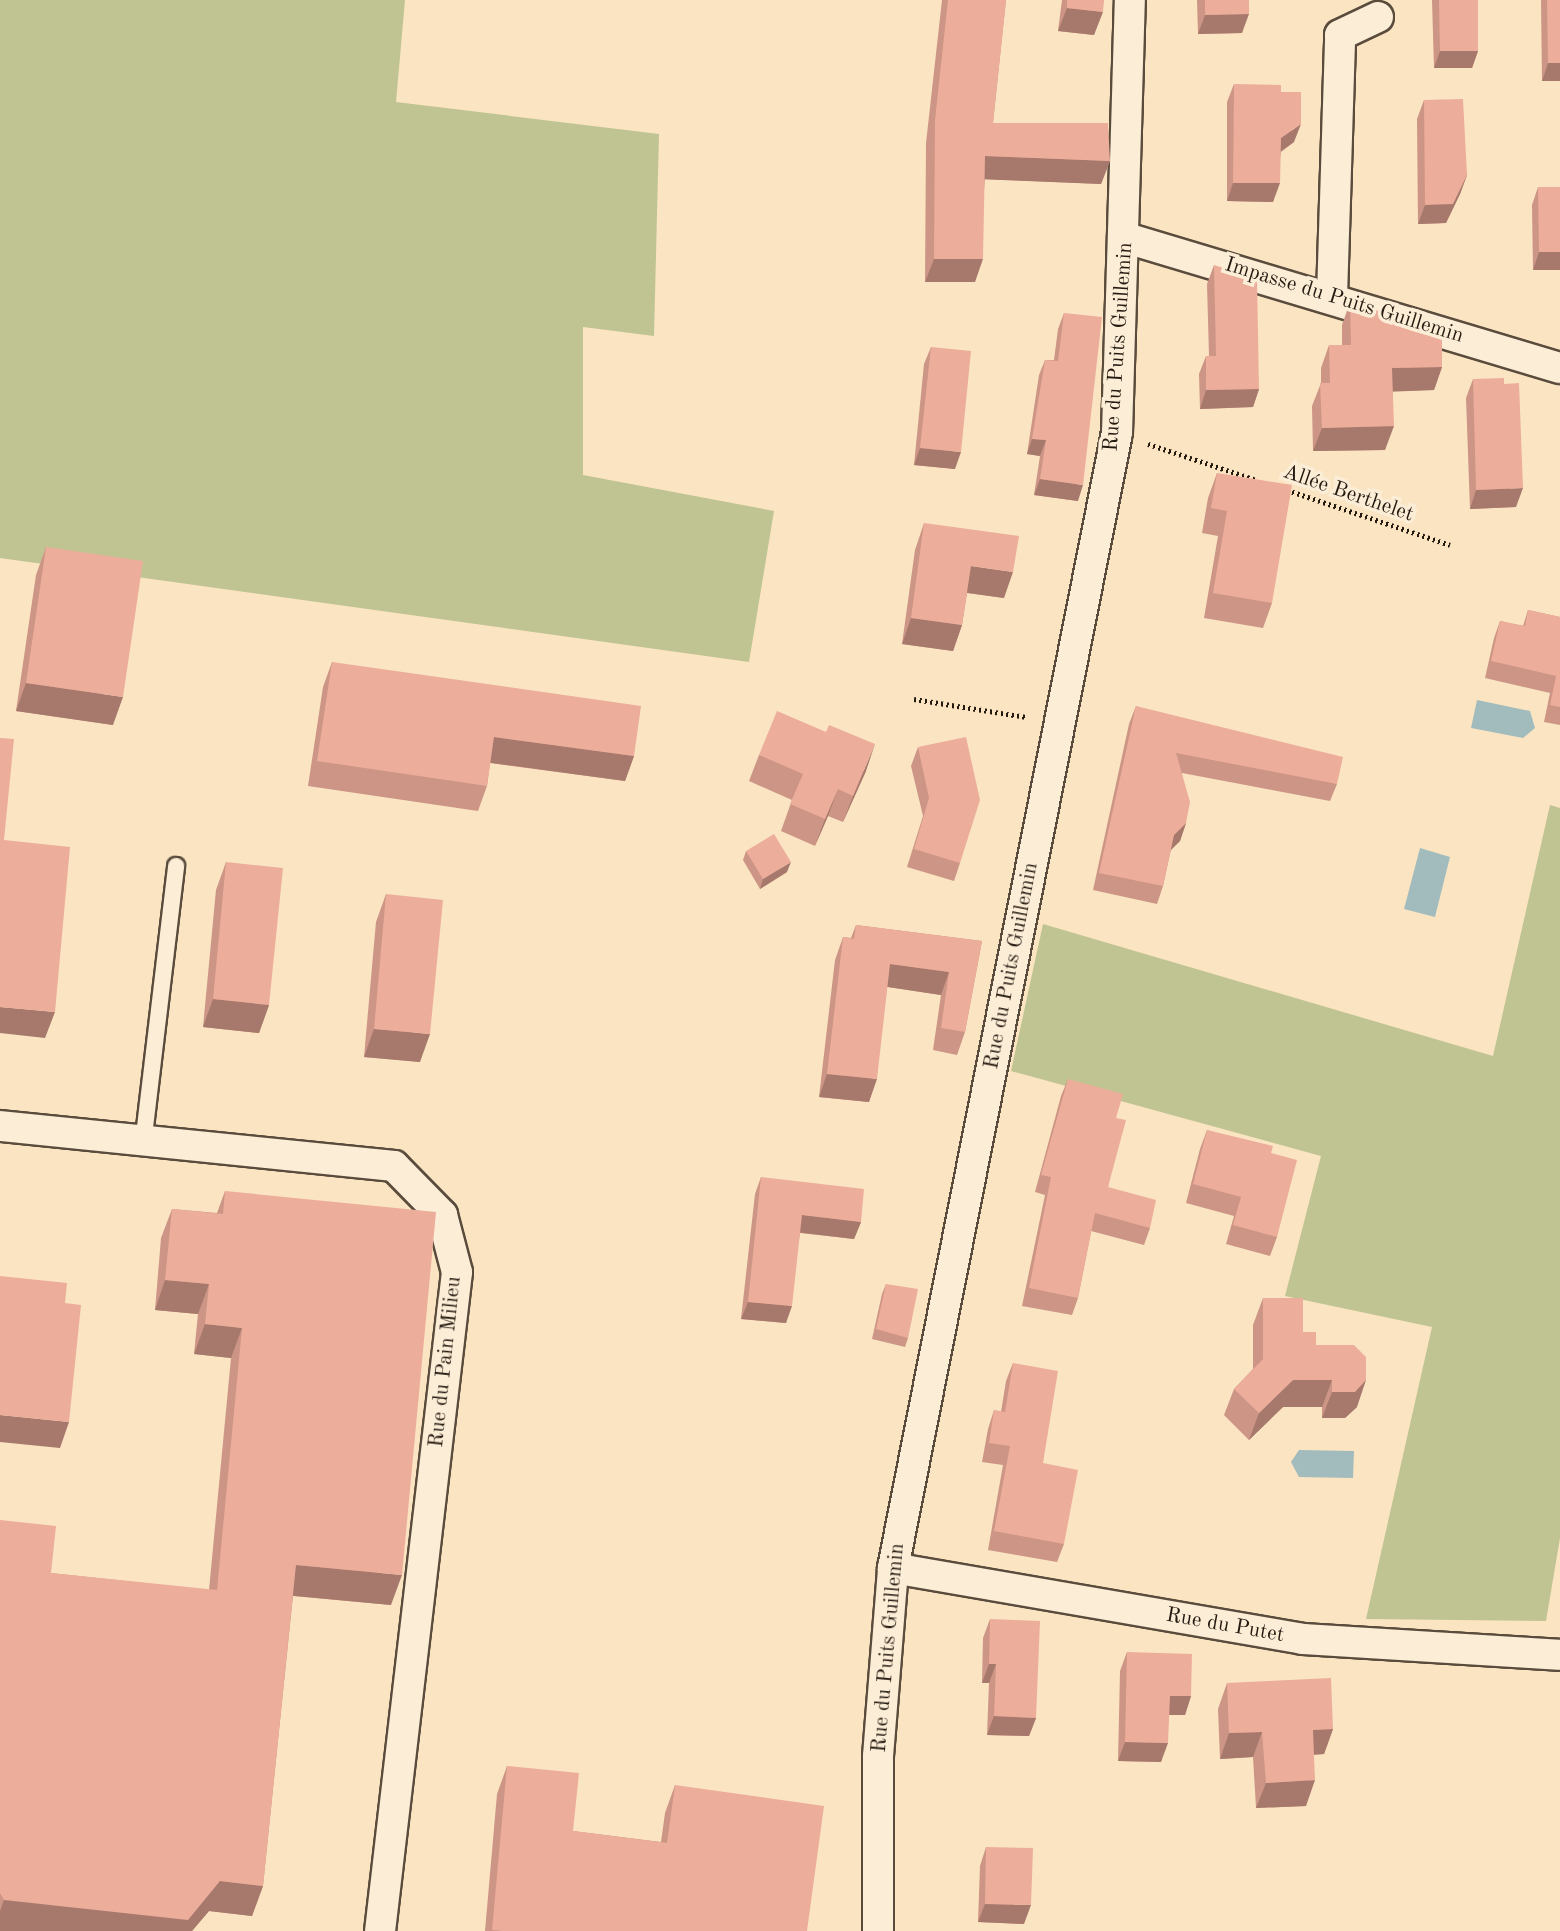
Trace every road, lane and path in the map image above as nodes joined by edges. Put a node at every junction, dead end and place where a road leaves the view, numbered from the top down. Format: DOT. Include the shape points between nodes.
graph roads {
  1 [pos="1130,0"];
  2 [pos="1378,17"];
  3 [pos="1126,238"];
  4 [pos="1332,296"];
  5 [pos="1560,368"];
  6 [pos="1117,433"];
  7 [pos="1271,485"];
  8 [pos="1283,489"];
  9 [pos="1450,545"];
  10 [pos="914,699"];
  11 [pos="1060,722"];
  12 [pos="176,866"];
  13 [pos="0,1126"];
  14 [pos="143,1144"];
  15 [pos="893,1568"];
  16 [pos="1560,1655"];
  17 [pos="380,1931"];
  18 [pos="878,1931"];
  1 -- 3 [label="street, Rue du Puits Guillemin"];
  2 -- 4 [label="street" via="1340,35"];
  3 -- 4 [label="street, Impasse du Puits Guillemin"];
  3 -- 6 [label="street, Rue du Puits Guillemin"];
  4 -- 5 [label="street, Impasse du Puits Guillemin"];
  6 -- 7 [label="path, Allée Berthelet"];
  6 -- 11 [label="street, Rue du Puits Guillemin"];
  8 -- 9 [label="path, Allée Berthelet"];
  10 -- 11 [label="path"];
  11 -- 15 [label="street, Rue du Puits Guillemin"];
  12 -- 14 [label="lane"];
  13 -- 14 [label="street, Rue du Pain Milieu"];
  14 -- 17 [label="street, Rue du Pain Milieu" via="394,1166 442,1215 457,1272"];
  15 -- 16 [label="street, Rue du Putet" via="1302,1639"];
  15 -- 18 [label="street, Rue du Puits Guillemin" via="878,1756"];
}
